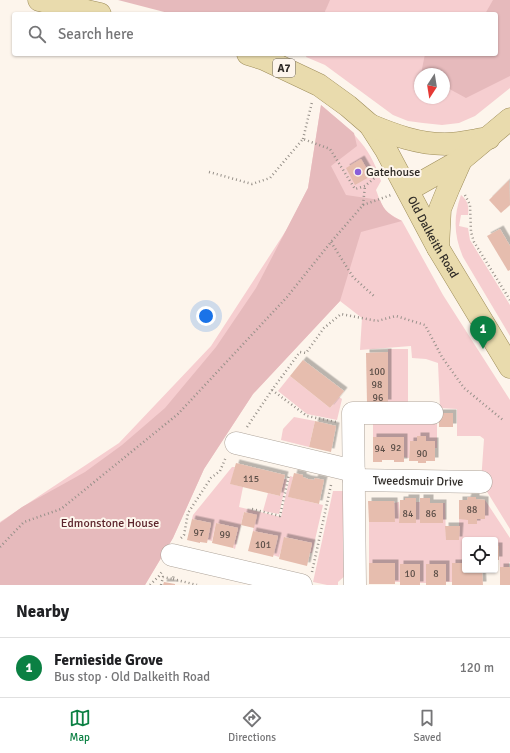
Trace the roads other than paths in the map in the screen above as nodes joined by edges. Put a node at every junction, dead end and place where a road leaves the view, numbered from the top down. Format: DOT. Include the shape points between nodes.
graph roads {
  1 [pos="39,0"];
  2 [pos="91,12"];
  3 [pos="254,56"];
  4 [pos="510,119"];
  5 [pos="370,125"];
  6 [pos="489,137"];
  7 [pos="461,160"];
  8 [pos="399,193"];
  9 [pos="438,248"];
  10 [pos="510,368"];
  11 [pos="432,413"];
  12 [pos="236,442"];
  13 [pos="348,473"];
  14 [pos="481,482"];
  15 [pos="172,555"];
  16 [pos="306,581"];
  17 [pos="355,585"];
  1 -- 2 [label="main road"];
  3 -- 5 [label="main road, Old Dalkeith Road / A7" via="319,85"];
  4 -- 6 [label="main road"];
  5 -- 6 [label="main road" via="421,143 447,144"];
  5 -- 8 [label="main road, Old Dalkeith Road / A7" via="386,150"];
  6 -- 7 [label="main road"];
  7 -- 8 [label="main road"];
  7 -- 9 [label="main road" via="440,210"];
  8 -- 9 [label="main road, Old Dalkeith Road / A7"];
  9 -- 10 [label="main road, Old Dalkeith Road / A7"];
  11 -- 13 [label="street" via="353,413 354,426"];
  12 -- 13 [label="street, Tweedsmuir Drive"];
  13 -- 14 [label="street, Tweedsmuir Drive"];
  13 -- 17 [label="street"];
  15 -- 16 [label="street"];
}
